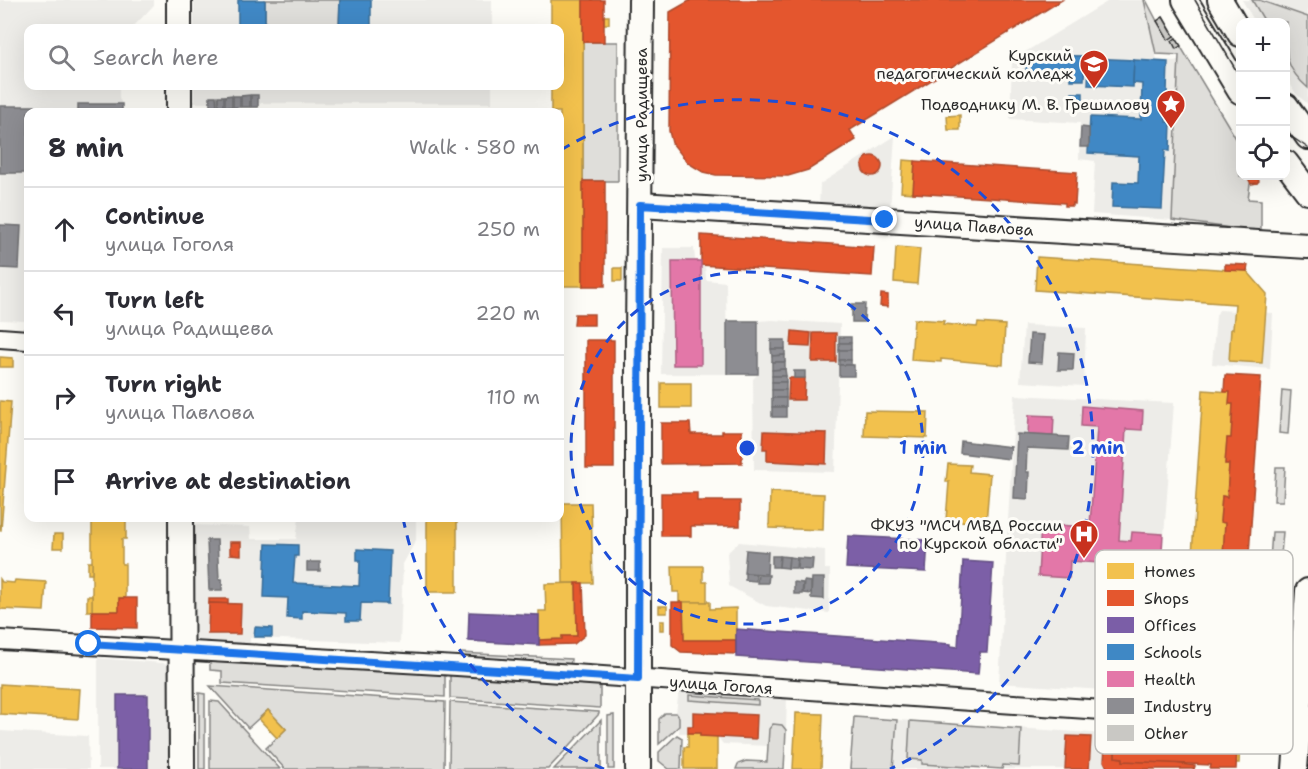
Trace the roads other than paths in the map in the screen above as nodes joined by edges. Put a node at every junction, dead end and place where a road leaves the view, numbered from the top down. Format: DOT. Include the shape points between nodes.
graph roads {
  1 [pos="179,0"];
  2 [pos="641,0"];
  3 [pos="1185,0"];
  4 [pos="1220,0"];
  5 [pos="179,24"];
  6 [pos="1236,27"];
  7 [pos="1236,84"];
  8 [pos="179,90"];
  9 [pos="180,108"];
  10 [pos="1294,114"];
  11 [pos="1308,137"];
  12 [pos="1290,164"];
  13 [pos="1290,167"];
  14 [pos="1308,175"];
  15 [pos="1308,192"];
  16 [pos="640,205"];
  17 [pos="1308,246"];
  18 [pos="0,338"];
  19 [pos="24,340"];
  20 [pos="181,522"];
  21 [pos="1308,591"];
  22 [pos="0,640"];
  23 [pos="181,650"];
  24 [pos="638,679"];
  25 [pos="1095,710"];
  26 [pos="1303,724"];
  27 [pos="182,769"];
  28 [pos="638,769"];
  29 [pos="1295,769"];
  1 -- 5 [label="main road"];
  2 -- 16 [label="main road, улица Радищева"];
  3 -- 7 [label="main road"];
  4 -- 6 [label="main road"];
  8 -- 9 [label="main road"];
  10 -- 11 [label="main road"];
  12 -- 14 [label="main road"];
  13 -- 15 [label="main road"];
  16 -- 17 [label="main road, улица Павлова"];
  16 -- 24 [label="main road, улица Радищева"];
  18 -- 19 [label="street"];
  20 -- 23 [label="main road"];
  21 -- 26 [label="main road"];
  22 -- 23 [label="street, улица Гоголя"];
  23 -- 24 [label="street, улица Гоголя"];
  23 -- 27 [label="main road"];
  24 -- 25 [label="street, улица Гоголя"];
  24 -- 28 [label="main road, улица Радищева"];
  26 -- 29 [label="main road"];
}
